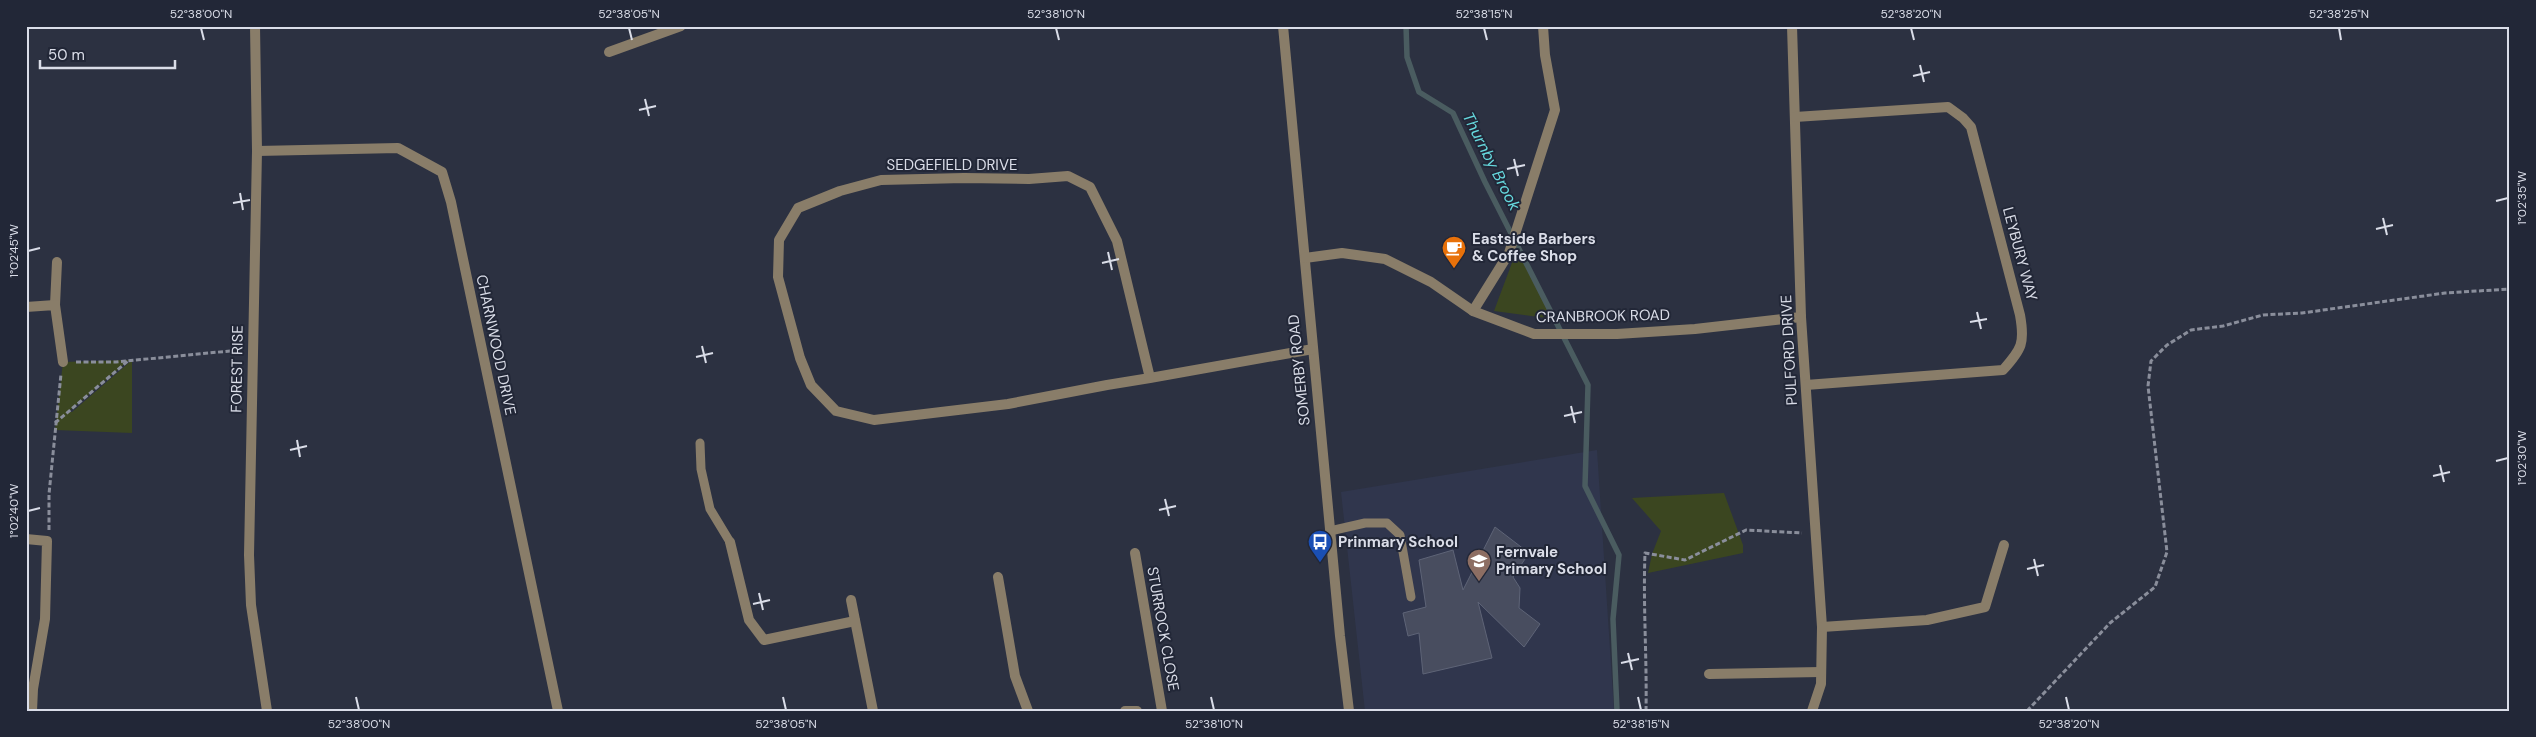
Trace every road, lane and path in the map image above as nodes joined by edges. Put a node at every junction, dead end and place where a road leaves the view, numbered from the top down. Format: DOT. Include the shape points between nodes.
graph roads {
  1 [pos="255,26"];
  2 [pos="681,26"];
  3 [pos="1283,26"];
  4 [pos="1543,26"];
  5 [pos="1792,26"];
  6 [pos="609,52"];
  7 [pos="1795,117"];
  8 [pos="257,151"];
  9 [pos="1305,258"];
  10 [pos="57,262"];
  11 [pos="2510,290"];
  12 [pos="55,305"];
  13 [pos="26,307"];
  14 [pos="1472,311"];
  15 [pos="1801,316"];
  16 [pos="253,349"];
  17 [pos="1313,350"];
  18 [pos="129,360"];
  19 [pos="63,362"];
  20 [pos="1150,378"];
  21 [pos="1806,385"];
  22 [pos="55,423"];
  23 [pos="700,443"];
  24 [pos="1330,531"];
  25 [pos="1815,534"];
  26 [pos="26,539"];
  27 [pos="48,541"];
  28 [pos="730,542"];
  29 [pos="2004,545"];
  30 [pos="1135,553"];
  31 [pos="998,577"];
  32 [pos="1411,597"];
  33 [pos="851,600"];
  34 [pos="855,621"];
  35 [pos="1822,627"];
  36 [pos="1821,672"];
  37 [pos="1709,674"];
  38 [pos="32,711"];
  39 [pos="267,711"];
  40 [pos="558,711"];
  41 [pos="873,711"];
  42 [pos="1028,711"];
  43 [pos="1125,711"];
  44 [pos="1137,711"];
  45 [pos="1162,711"];
  46 [pos="1349,711"];
  47 [pos="1646,711"];
  48 [pos="1812,711"];
  49 [pos="2027,711"];
  1 -- 8 [label="street, FOREST RISE"];
  2 -- 6 [label="street"];
  3 -- 9 [label="street, SOMERBY ROAD"];
  4 -- 14 [label="street" via="1555,110 1509,253"];
  5 -- 7 [label="street, PULFORD DRIVE"];
  7 -- 15 [label="street, PULFORD DRIVE"];
  7 -- 21 [label="street, LEYBURY WAY" via="1948,107 1963,118 1971,127 2024,337 2019,352 2003,370"];
  8 -- 16 [label="street, FOREST RISE"];
  8 -- 40 [label="street, CHARNWOOD DRIVE" via="398,148 442,172"];
  9 -- 14 [label="street, CRANBROOK ROAD" via="1342,253 1385,259 1431,282"];
  9 -- 17 [label="street, SOMERBY ROAD"];
  10 -- 12 [label="street"];
  11 -- 49 [label="path" via="2445,293 2263,314 2223,326 2191,330 2167,345 2151,361 2148,386 2167,552 2155,587 2110,624"];
  12 -- 13 [label="street"];
  12 -- 19 [label="street"];
  14 -- 15 [label="street, CRANBROOK ROAD" via="1534,334 1617,334 1695,329"];
  15 -- 21 [label="street, PULFORD DRIVE"];
  16 -- 18 [label="path"];
  16 -- 39 [label="street, FOREST RISE" via="249,555 252,605"];
  17 -- 20 [label="street, SEDGEFIELD DRIVE"];
  17 -- 24 [label="street, SOMERBY ROAD"];
  18 -- 19 [label="path"];
  18 -- 22 [label="path"];
  19 -- 22 [label="path"];
  20 -- 20 [label="street, SEDGEFIELD DRIVE" via="1008,404 874,420 836,412 811,385 800,358 778,277 779,240 798,208 840,191 881,180 1029,180 1068,176 1090,187 1117,241"];
  21 -- 25 [label="street, PULFORD DRIVE"];
  22 -- 27 [label="path"];
  23 -- 28 [label="lane" via="701,469 710,509"];
  24 -- 32 [label="lane" via="1387,522 1400,535"];
  24 -- 46 [label="street, SOMERBY ROAD"];
  25 -- 35 [label="street, PULFORD DRIVE"];
  25 -- 47 [label="path" via="1746,530 1686,560 1645,554"];
  26 -- 27 [label="street"];
  27 -- 38 [label="street" via="45,619"];
  28 -- 34 [label="street" via="749,620 764,640"];
  29 -- 35 [label="street" via="1985,607 1927,620"];
  30 -- 45 [label="street, STURROCK CLOSE"];
  31 -- 42 [label="street" via="1015,676"];
  33 -- 34 [label="street"];
  34 -- 41 [label="street"];
  35 -- 36 [label="street, PULFORD DRIVE"];
  36 -- 37 [label="street"];
  36 -- 48 [label="street, PULFORD DRIVE" via="1821,684"];
  43 -- 44 [label="street"];
}
